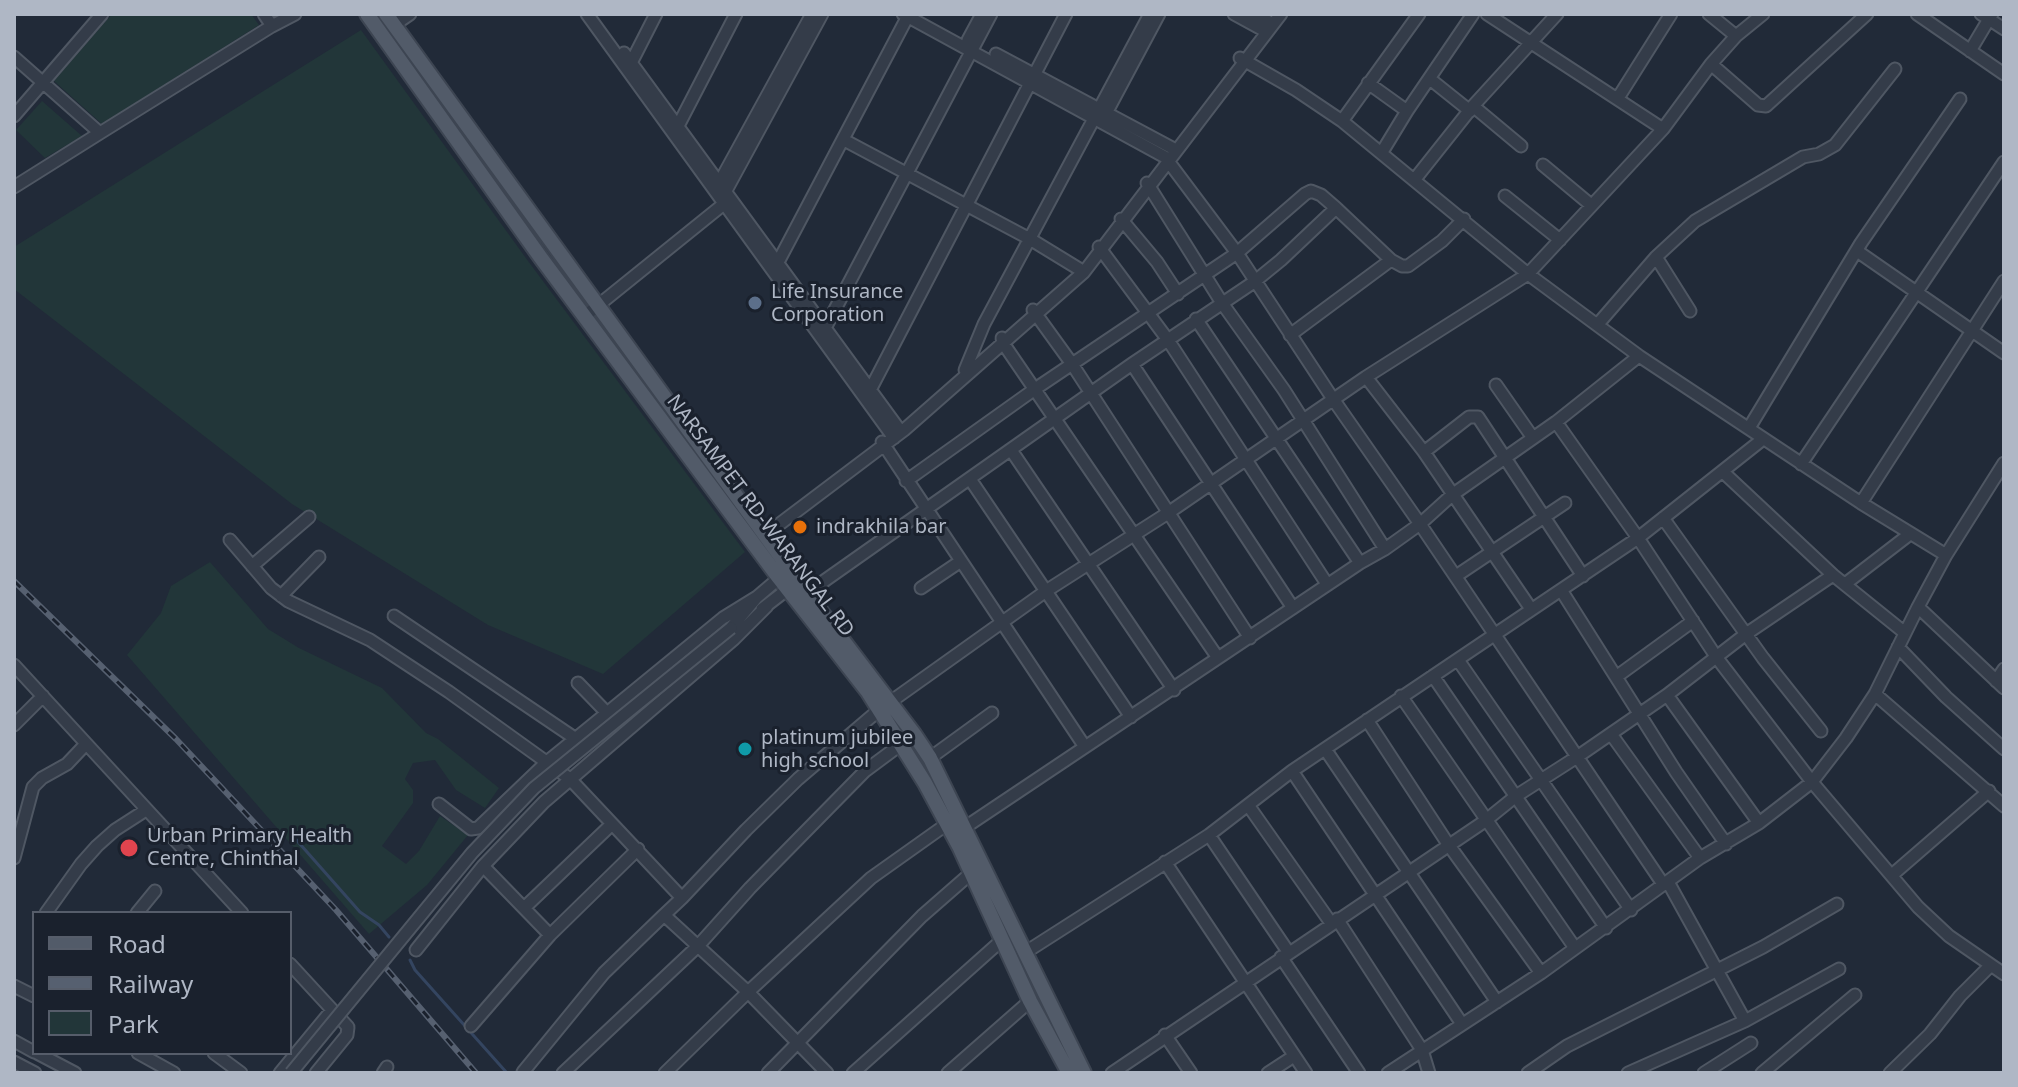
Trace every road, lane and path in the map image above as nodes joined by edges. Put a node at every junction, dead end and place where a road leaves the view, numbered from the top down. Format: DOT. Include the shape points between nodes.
graph roads {
  1 [pos="102,14"];
  2 [pos="264,14"];
  3 [pos="295,14"];
  4 [pos="367,14"];
  5 [pos="410,14"];
  6 [pos="587,14"];
  7 [pos="595,14"];
  8 [pos="656,14"];
  9 [pos="736,14"];
  10 [pos="812,14"];
  11 [pos="822,14"];
  12 [pos="982,14"];
  13 [pos="991,14"];
  14 [pos="1066,14"];
  15 [pos="1074,14"];
  16 [pos="1150,14"];
  17 [pos="1159,14"];
  18 [pos="1234,14"];
  19 [pos="1254,14"];
  20 [pos="1281,14"];
  21 [pos="1419,14"];
  22 [pos="1473,14"];
  23 [pos="1487,14"];
  24 [pos="1557,14"];
  25 [pos="1671,14"];
  26 [pos="1709,14"];
  27 [pos="1763,14"];
  28 [pos="1867,14"];
  29 [pos="1917,14"];
  30 [pos="910,15"];
  31 [pos="1987,16"];
  32 [pos="390,20"];
  33 [pos="1268,24"];
  34 [pos="272,26"];
  35 [pos="2004,29"];
  36 [pos="1736,36"];
  37 [pos="1532,42"];
  38 [pos="972,45"];
  39 [pos="1970,51"];
  40 [pos="14,57"];
  41 [pos="1241,59"];
  42 [pos="631,63"];
  43 [pos="1711,64"];
  44 [pos="1895,69"];
  45 [pos="2004,74"];
  46 [pos="1430,79"];
  47 [pos="1035,80"];
  48 [pos="44,83"];
  49 [pos="1368,83"];
  50 [pos="1618,98"];
  51 [pos="1960,99"];
  52 [pos="1472,109"];
  53 [pos="1407,111"];
  54 [pos="1100,115"];
  55 [pos="14,116"];
  56 [pos="1342,121"];
  57 [pos="678,126"];
  58 [pos="1663,129"];
  59 [pos="100,133"];
  60 [pos="844,140"];
  61 [pos="1521,146"];
  62 [pos="1382,152"];
  63 [pos="1170,154"];
  64 [pos="2004,162"];
  65 [pos="1543,165"];
  66 [pos="906,172"];
  67 [pos="1415,179"];
  68 [pos="1148,185"];
  69 [pos="14,187"];
  70 [pos="723,194"];
  71 [pos="1505,196"];
  72 [pos="1591,205"];
  73 [pos="967,206"];
  74 [pos="1336,208"];
  75 [pos="1464,219"];
  76 [pos="1122,220"];
  77 [pos="1030,239"];
  78 [pos="1560,240"];
  79 [pos="1100,249"];
  80 [pos="1857,251"];
  81 [pos="1237,253"];
  82 [pos="1656,257"];
  83 [pos="1391,260"];
  84 [pos="776,266"];
  85 [pos="1082,271"];
  86 [pos="1528,274"];
  87 [pos="1205,275"];
  88 [pos="2004,281"];
  89 [pos="1254,282"];
  90 [pos="1917,292"];
  91 [pos="1178,294"];
  92 [pos="598,303"];
  93 [pos="1222,303"];
  94 [pos="1690,311"];
  95 [pos="1034,313"];
  96 [pos="1148,313"];
  97 [pos="585,316"];
  98 [pos="1196,319"];
  99 [pos="1598,324"];
  100 [pos="1972,330"];
  101 [pos="824,331"];
  102 [pos="1290,335"];
  103 [pos="1003,340"];
  104 [pos="1168,340"];
  105 [pos="2004,353"];
  106 [pos="1639,356"];
  107 [pos="1072,364"];
  108 [pos="1132,364"];
  109 [pos="965,370"];
  110 [pos="1366,377"];
  111 [pos="1496,385"];
  112 [pos="1035,389"];
  113 [pos="868,394"];
  114 [pos="1089,394"];
  115 [pos="1333,399"];
  116 [pos="1055,418"];
  117 [pos="1303,421"];
  118 [pos="1556,422"];
  119 [pos="1749,428"];
  120 [pos="897,433"];
  121 [pos="1533,438"];
  122 [pos="1276,439"];
  123 [pos="1763,439"];
  124 [pos="882,444"];
  125 [pos="1011,450"];
  126 [pos="1424,452"];
  127 [pos="1506,457"];
  128 [pos="1246,460"];
  129 [pos="2004,463"];
  130 [pos="1801,464"];
  131 [pos="1723,472"];
  132 [pos="970,479"];
  133 [pos="906,481"];
  134 [pos="1211,483"];
  135 [pos="1452,495"];
  136 [pos="1565,503"];
  137 [pos="1861,503"];
  138 [pos="926,508"];
  139 [pos="1168,513"];
  140 [pos="1543,516"];
  141 [pos="309,517"];
  142 [pos="1663,518"];
  143 [pos="1420,524"];
  144 [pos="764,533"];
  145 [pos="1910,534"];
  146 [pos="1134,535"];
  147 [pos="1638,538"];
  148 [pos="230,540"];
  149 [pos="1385,549"];
  150 [pos="1493,553"];
  151 [pos="1946,555"];
  152 [pos="319,557"];
  153 [pos="961,561"];
  154 [pos="1360,563"];
  155 [pos="1090,564"];
  156 [pos="252,566"];
  157 [pos="1833,575"];
  158 [pos="1456,576"];
  159 [pos="1583,576"];
  160 [pos="789,579"];
  161 [pos="1327,584"];
  162 [pos="1845,584"];
  163 [pos="921,588"];
  164 [pos="1561,590"];
  165 [pos="1046,591"];
  166 [pos="807,593"];
  167 [pos="281,596"];
  168 [pos="762,602"];
  169 [pos="1918,607"];
  170 [pos="1293,608"];
  171 [pos="1531,609"];
  172 [pos="394,616"];
  173 [pos="1693,621"];
  174 [pos="1002,623"];
  175 [pos="1905,633"];
  176 [pos="1746,634"];
  177 [pos="1494,635"];
  178 [pos="1250,638"];
  179 [pos="1898,647"];
  180 [pos="1218,658"];
  181 [pos="1717,658"];
  182 [pos="1458,660"];
  183 [pos="14,665"];
  184 [pos="2004,669"];
  185 [pos="1433,676"];
  186 [pos="1616,677"];
  187 [pos="578,683"];
  188 [pos="2000,685"];
  189 [pos="1174,690"];
  190 [pos="1875,694"];
  191 [pos="1667,695"];
  192 [pos="43,696"];
  193 [pos="1401,696"];
  194 [pos="886,706"];
  195 [pos="607,713"];
  196 [pos="992,713"];
  197 [pos="1638,714"];
  198 [pos="1131,717"];
  199 [pos="1367,720"];
  200 [pos="14,725"];
  201 [pos="1821,731"];
  202 [pos="1611,734"];
  203 [pos="576,739"];
  204 [pos="85,745"];
  205 [pos="900,745"];
  206 [pos="1085,747"];
  207 [pos="1325,749"];
  208 [pos="2004,749"];
  209 [pos="1577,757"];
  210 [pos="930,758"];
  211 [pos="548,761"];
  212 [pos="1292,771"];
  213 [pos="570,779"];
  214 [pos="1541,781"];
  215 [pos="1812,782"];
  216 [pos="1989,791"];
  217 [pos="1516,796"];
  218 [pos="439,804"];
  219 [pos="1248,805"];
  220 [pos="2004,806"];
  221 [pos="146,810"];
  222 [pos="1485,821"];
  223 [pos="1759,823"];
  224 [pos="612,824"];
  225 [pos="947,824"];
  226 [pos="964,828"];
  227 [pos="1209,835"];
  228 [pos="1448,844"];
  229 [pos="1726,844"];
  230 [pos="638,849"];
  231 [pos="14,858"];
  232 [pos="1700,858"];
  233 [pos="1165,862"];
  234 [pos="483,866"];
  235 [pos="1408,871"];
  236 [pos="970,874"];
  237 [pos="1892,875"];
  238 [pos="1666,883"];
  239 [pos="155,891"];
  240 [pos="1374,895"];
  241 [pos="682,898"];
  242 [pos="1837,904"];
  243 [pos="524,908"];
  244 [pos="1631,910"];
  245 [pos="48,911"];
  246 [pos="139,911"];
  247 [pos="240,911"];
  248 [pos="664,915"];
  249 [pos="1334,921"];
  250 [pos="1606,928"];
  251 [pos="550,935"];
  252 [pos="1002,940"];
  253 [pos="698,946"];
  254 [pos="1575,948"];
  255 [pos="416,950"];
  256 [pos="1026,952"];
  257 [pos="1285,955"];
  258 [pos="1991,965"];
  259 [pos="292,966"];
  260 [pos="1839,969"];
  261 [pos="1716,970"];
  262 [pos="1541,973"];
  263 [pos="2004,974"];
  264 [pos="1246,981"];
  265 [pos="14,986"];
  266 [pos="748,992"];
  267 [pos="32,995"];
  268 [pos="1855,995"];
  269 [pos="1030,1001"];
  270 [pos="1497,1002"];
  271 [pos="332,1010"];
  272 [pos="1745,1021"];
  273 [pos="1462,1024"];
  274 [pos="471,1026"];
  275 [pos="1165,1035"];
  276 [pos="14,1041"];
  277 [pos="797,1041"];
  278 [pos="1751,1043"];
  279 [pos="32,1050"];
  280 [pos="1422,1050"];
  281 [pos="41,1055"];
  282 [pos="142,1055"];
  283 [pos="217,1055"];
  284 [pos="1294,1056"];
  285 [pos="14,1062"];
  286 [pos="523,1072"];
  287 [pos="35,1073"];
  288 [pos="75,1073"];
  289 [pos="174,1073"];
  290 [pos="241,1073"];
  291 [pos="280,1073"];
  292 [pos="291,1073"];
  293 [pos="316,1073"];
  294 [pos="563,1073"];
  295 [pos="665,1073"];
  296 [pos="768,1073"];
  297 [pos="827,1073"];
  298 [pos="853,1073"];
  299 [pos="948,1073"];
  300 [pos="1069,1073"];
  301 [pos="1084,1073"];
  302 [pos="1112,1073"];
  303 [pos="1191,1073"];
  304 [pos="1268,1073"];
  305 [pos="1306,1073"];
  306 [pos="1359,1073"];
  307 [pos="1388,1073"];
  308 [pos="1429,1073"];
  309 [pos="1528,1073"];
  310 [pos="1628,1073"];
  311 [pos="1704,1073"];
  312 [pos="1762,1073"];
  313 [pos="1890,1073"];
  1 -- 48 [label="street"];
  2 -- 34 [label="street"];
  3 -- 34 [label="street"];
  4 -- 97 [label="main road, NARSAMPET RD-WARANGAL RD"];
  5 -- 32 [label="street"];
  6 -- 70 [label="street"];
  7 -- 42 [label="street"];
  8 -- 42 [label="street"];
  9 -- 57 [label="street"];
  10 -- 70 [label="street"];
  11 -- 70 [label="street"];
  12 -- 38 [label="street"];
  13 -- 38 [label="street"];
  14 -- 47 [label="street"];
  15 -- 47 [label="street"];
  16 -- 54 [label="street"];
  17 -- 54 [label="street"];
  18 -- 33 [label="street"];
  19 -- 33 [label="street"];
  20 -- 33 [label="street"];
  21 -- 49 [label="street"];
  22 -- 46 [label="street"];
  23 -- 37 [label="street"];
  24 -- 37 [label="street"];
  25 -- 50 [label="street"];
  26 -- 36 [label="street"];
  27 -- 36 [label="street"];
  28 -- 43 [label="street" via="1766,106 1758,105"];
  29 -- 39 [label="street"];
  30 -- 38 [label="street"];
  30 -- 60 [label="street"];
  31 -- 35 [label="street"];
  31 -- 39 [label="street"];
  32 -- 92 [label="main road, NARSAMPET RD-WARANGAL RD"];
  33 -- 41 [label="street"];
  34 -- 59 [label="street"];
  36 -- 43 [label="street"];
  37 -- 50 [label="street"];
  37 -- 52 [label="street"];
  38 -- 47 [label="street"];
  38 -- 66 [label="street"];
  39 -- 45 [label="street"];
  40 -- 48 [label="street"];
  41 -- 56 [label="street"];
  41 -- 63 [label="street"];
  42 -- 57 [label="street"];
  43 -- 58 [label="street"];
  44 -- 82 [label="street" via="1835,145 1803,157 1695,221"];
  46 -- 52 [label="street"];
  46 -- 53 [label="street"];
  47 -- 54 [label="street"];
  47 -- 73 [label="street"];
  48 -- 55 [label="street"];
  48 -- 59 [label="street"];
  49 -- 53 [label="street"];
  49 -- 56 [label="street"];
  50 -- 58 [label="street"];
  51 -- 80 [label="street"];
  52 -- 61 [label="street"];
  52 -- 67 [label="street"];
  53 -- 62 [label="street"];
  54 -- 63 [label="street"];
  54 -- 77 [label="street"];
  56 -- 62 [label="street"];
  57 -- 70 [label="street"];
  58 -- 72 [label="street"];
  59 -- 69 [label="street"];
  60 -- 66 [label="street"];
  60 -- 84 [label="street"];
  62 -- 67 [label="street"];
  63 -- 68 [label="street"];
  63 -- 81 [label="street"];
  64 -- 90 [label="street"];
  65 -- 72 [label="street"];
  66 -- 73 [label="street"];
  66 -- 101 [label="street"];
  67 -- 75 [label="street"];
  68 -- 76 [label="street"];
  68 -- 87 [label="street"];
  70 -- 84 [label="street"];
  70 -- 92 [label="street"];
  71 -- 78 [label="street"];
  72 -- 78 [label="street"];
  73 -- 77 [label="street"];
  73 -- 113 [label="street"];
  74 -- 81 [label="street" via="1311,191"];
  74 -- 83 [label="street"];
  74 -- 89 [label="street"];
  75 -- 83 [label="street" via="1408,266"];
  75 -- 86 [label="street"];
  76 -- 79 [label="street"];
  76 -- 91 [label="street"];
  77 -- 85 [label="street"];
  77 -- 109 [label="street"];
  78 -- 86 [label="street"];
  79 -- 85 [label="street"];
  79 -- 96 [label="street"];
  80 -- 90 [label="street"];
  80 -- 119 [label="street"];
  81 -- 87 [label="street"];
  81 -- 89 [label="street"];
  82 -- 94 [label="street"];
  82 -- 99 [label="street"];
  83 -- 102 [label="street"];
  84 -- 101 [label="street"];
  85 -- 95 [label="street"];
  86 -- 99 [label="street"];
  86 -- 110 [label="street"];
  87 -- 91 [label="street"];
  87 -- 93 [label="street"];
  88 -- 100 [label="street"];
  89 -- 93 [label="street"];
  89 -- 102 [label="street"];
  90 -- 100 [label="street"];
  90 -- 130 [label="street"];
  91 -- 96 [label="street"];
  92 -- 97 [label="street"];
  92 -- 144 [label="main road, NARSAMPET RD-WARANGAL RD"];
  93 -- 98 [label="street"];
  93 -- 117 [label="street"];
  95 -- 103 [label="street"];
  95 -- 107 [label="street"];
  96 -- 104 [label="street"];
  96 -- 107 [label="street"];
  97 -- 160 [label="main road, NARSAMPET RD-WARANGAL RD"];
  98 -- 104 [label="street"];
  98 -- 122 [label="street"];
  99 -- 106 [label="street"];
  100 -- 105 [label="street"];
  100 -- 137 [label="street"];
  101 -- 113 [label="street"];
  102 -- 115 [label="street"];
  103 -- 109 [label="street"];
  103 -- 112 [label="street"];
  103 -- 120 [label="street"];
  104 -- 108 [label="street"];
  104 -- 128 [label="street"];
  106 -- 118 [label="street"];
  106 -- 119 [label="street"];
  107 -- 112 [label="street"];
  107 -- 114 [label="street"];
  108 -- 114 [label="street"];
  108 -- 134 [label="street"];
  109 -- 120 [label="street"];
  110 -- 115 [label="street"];
  110 -- 126 [label="street"];
  111 -- 121 [label="street"];
  112 -- 116 [label="street"];
  112 -- 133 [label="street"];
  113 -- 120 [label="street"];
  114 -- 116 [label="street"];
  114 -- 139 [label="street"];
  115 -- 117 [label="street"];
  115 -- 143 [label="street"];
  116 -- 125 [label="street"];
  116 -- 146 [label="street"];
  117 -- 122 [label="street"];
  117 -- 149 [label="street"];
  118 -- 121 [label="street"];
  118 -- 147 [label="street"];
  119 -- 123 [label="street"];
  120 -- 124 [label="street"];
  121 -- 127 [label="street"];
  122 -- 128 [label="street"];
  122 -- 154 [label="street"];
  123 -- 130 [label="street"];
  123 -- 131 [label="street"];
  124 -- 133 [label="street"];
  124 -- 144 [label="street"];
  125 -- 132 [label="street"];
  125 -- 155 [label="street"];
  126 -- 127 [label="street" via="1475,415"];
  126 -- 135 [label="street"];
  127 -- 135 [label="street"];
  127 -- 140 [label="street"];
  128 -- 134 [label="street"];
  128 -- 161 [label="street"];
  129 -- 151 [label="street"];
  130 -- 137 [label="street"];
  131 -- 142 [label="street"];
  131 -- 157 [label="street"];
  132 -- 138 [label="street"];
  132 -- 165 [label="street"];
  133 -- 138 [label="street"];
  134 -- 139 [label="street"];
  134 -- 170 [label="street"];
  135 -- 143 [label="street"];
  135 -- 150 [label="street"];
  136 -- 140 [label="street"];
  137 -- 145 [label="street"];
  138 -- 153 [label="street"];
  138 -- 166 [label="street"];
  139 -- 146 [label="street"];
  139 -- 178 [label="street"];
  140 -- 150 [label="street"];
  140 -- 159 [label="street"];
  141 -- 156 [label="street"];
  142 -- 147 [label="street"];
  142 -- 176 [label="street"];
  143 -- 149 [label="street"];
  143 -- 158 [label="street"];
  144 -- 160 [label="main road, NARSAMPET RD-WARANGAL RD"];
  145 -- 151 [label="street"];
  145 -- 162 [label="street"];
  146 -- 155 [label="street"];
  146 -- 180 [label="street"];
  147 -- 159 [label="street"];
  147 -- 173 [label="street"];
  148 -- 156 [label="street"];
  149 -- 154 [label="street"];
  150 -- 158 [label="street"];
  150 -- 171 [label="street"];
  151 -- 169 [label="street"];
  152 -- 167 [label="street"];
  153 -- 163 [label="street"];
  153 -- 174 [label="street"];
  154 -- 161 [label="street"];
  155 -- 165 [label="street"];
  155 -- 189 [label="street"];
  156 -- 167 [label="street"];
  157 -- 162 [label="street"];
  157 -- 176 [label="street"];
  158 -- 177 [label="street"];
  159 -- 164 [label="street"];
  160 -- 166 [label="main road, NARSAMPET RD-WARANGAL RD"];
  160 -- 168 [label="street"];
  160 -- 194 [label="main road, NARSAMPET RD-WARANGAL RD" via="855,674"];
  161 -- 170 [label="street"];
  162 -- 175 [label="street"];
  164 -- 171 [label="street"];
  164 -- 186 [label="street"];
  165 -- 174 [label="street"];
  165 -- 198 [label="street"];
  166 -- 194 [label="main road, NARSAMPET RD-WARANGAL RD"];
  167 -- 211 [label="street" via="370,640"];
  168 -- 195 [label="street" via="723,618"];
  168 -- 213 [label="street" via="734,639"];
  168 -- 292 [label="street, bridge" via="523,799 454,874"];
  169 -- 175 [label="street"];
  169 -- 188 [label="street"];
  170 -- 178 [label="street"];
  171 -- 177 [label="street"];
  172 -- 203 [label="street"];
  173 -- 181 [label="street"];
  173 -- 186 [label="street"];
  174 -- 194 [label="street"];
  174 -- 206 [label="street"];
  175 -- 179 [label="street"];
  176 -- 181 [label="street"];
  176 -- 201 [label="street"];
  177 -- 182 [label="street"];
  177 -- 209 [label="street"];
  178 -- 180 [label="street"];
  179 -- 190 [label="street"];
  179 -- 208 [label="street"];
  180 -- 189 [label="street"];
  181 -- 191 [label="street"];
  181 -- 215 [label="street"];
  182 -- 185 [label="street"];
  182 -- 214 [label="street"];
  183 -- 192 [label="street"];
  184 -- 188 [label="street"];
  185 -- 193 [label="street"];
  185 -- 217 [label="street"];
  186 -- 197 [label="street"];
  187 -- 195 [label="street"];
  189 -- 198 [label="street"];
  190 -- 215 [label="street"];
  190 -- 216 [label="street"];
  191 -- 197 [label="street"];
  191 -- 223 [label="street"];
  192 -- 200 [label="street"];
  192 -- 204 [label="street"];
  193 -- 199 [label="street"];
  193 -- 222 [label="street"];
  194 -- 205 [label="main road, NARSAMPET RD-WARANGAL RD"];
  194 -- 210 [label="main road, NARSAMPET RD-WARANGAL RD"];
  194 -- 241 [label="street" via="798,779"];
  195 -- 203 [label="street"];
  196 -- 210 [label="street"];
  197 -- 202 [label="street"];
  197 -- 229 [label="street"];
  198 -- 206 [label="street"];
  199 -- 207 [label="street"];
  199 -- 228 [label="street"];
  202 -- 209 [label="street"];
  202 -- 232 [label="street"];
  203 -- 211 [label="street"];
  204 -- 221 [label="street"];
  204 -- 231 [label="street" via="33,787"];
  205 -- 225 [label="main road, NARSAMPET RD-WARANGAL RD"];
  205 -- 253 [label="street" via="865,771"];
  206 -- 226 [label="street"];
  207 -- 212 [label="street"];
  207 -- 235 [label="street"];
  209 -- 214 [label="street"];
  209 -- 238 [label="street"];
  210 -- 226 [label="main road, NARSAMPET RD-WARANGAL RD"];
  211 -- 213 [label="street"];
  211 -- 218 [label="street" via="474,830"];
  212 -- 219 [label="street"];
  212 -- 240 [label="street"];
  213 -- 224 [label="street"];
  213 -- 234 [label="street"];
  214 -- 217 [label="street"];
  214 -- 244 [label="street"];
  215 -- 223 [label="street"];
  215 -- 237 [label="street"];
  216 -- 220 [label="street"];
  216 -- 237 [label="street"];
  217 -- 222 [label="street"];
  217 -- 250 [label="street"];
  219 -- 227 [label="street"];
  219 -- 249 [label="street"];
  221 -- 245 [label="street" via="97,846"];
  221 -- 247 [label="street"];
  222 -- 228 [label="street"];
  222 -- 254 [label="street"];
  223 -- 229 [label="street"];
  224 -- 230 [label="street"];
  224 -- 243 [label="street"];
  225 -- 236 [label="main road, NARSAMPET RD-WARANGAL RD"];
  225 -- 266 [label="street" via="871,878"];
  226 -- 256 [label="main road, NARSAMPET RD-WARANGAL RD"];
  227 -- 233 [label="street"];
  227 -- 257 [label="street"];
  228 -- 235 [label="street"];
  228 -- 262 [label="street"];
  229 -- 232 [label="street"];
  230 -- 241 [label="street"];
  230 -- 251 [label="street"];
  232 -- 238 [label="street"];
  233 -- 256 [label="street"];
  233 -- 264 [label="street"];
  234 -- 243 [label="street"];
  234 -- 255 [label="street"];
  235 -- 240 [label="street"];
  235 -- 270 [label="street"];
  236 -- 252 [label="main road, NARSAMPET RD-WARANGAL RD"];
  236 -- 277 [label="street"];
  237 -- 258 [label="street" via="1932,921"];
  238 -- 244 [label="street"];
  238 -- 261 [label="street"];
  239 -- 246 [label="street"];
  240 -- 249 [label="street"];
  240 -- 273 [label="street"];
  241 -- 248 [label="street"];
  242 -- 261 [label="street"];
  243 -- 251 [label="street"];
  244 -- 250 [label="street"];
  248 -- 253 [label="street"];
  248 -- 286 [label="street" via="604,973"];
  249 -- 257 [label="street"];
  249 -- 280 [label="street"];
  250 -- 254 [label="street"];
  251 -- 274 [label="street"];
  252 -- 269 [label="main road, NARSAMPET RD-WARANGAL RD"];
  252 -- 298 [label="street"];
  253 -- 266 [label="street"];
  253 -- 294 [label="street"];
  254 -- 262 [label="street"];
  256 -- 301 [label="main road, NARSAMPET RD-WARANGAL RD"];
  257 -- 264 [label="street"];
  257 -- 306 [label="street"];
  258 -- 263 [label="street"];
  258 -- 313 [label="street"];
  259 -- 271 [label="street"];
  260 -- 272 [label="street"];
  261 -- 272 [label="street"];
  261 -- 309 [label="street" via="1567,1046"];
  262 -- 270 [label="street"];
  264 -- 275 [label="street"];
  264 -- 284 [label="street"];
  265 -- 267 [label="street"];
  266 -- 277 [label="street"];
  266 -- 295 [label="street"];
  268 -- 312 [label="street"];
  269 -- 299 [label="street"];
  269 -- 300 [label="main road, NARSAMPET RD-WARANGAL RD"];
  270 -- 273 [label="street"];
  271 -- 291 [label="street"];
  271 -- 293 [label="street" via="349,1031"];
  272 -- 310 [label="street"];
  273 -- 280 [label="street"];
  275 -- 302 [label="street"];
  275 -- 303 [label="street"];
  276 -- 279 [label="street"];
  277 -- 296 [label="street"];
  277 -- 297 [label="street"];
  278 -- 311 [label="street"];
  280 -- 307 [label="street"];
  280 -- 308 [label="street"];
  281 -- 288 [label="street"];
  282 -- 289 [label="street"];
  283 -- 290 [label="street"];
  284 -- 304 [label="street"];
  284 -- 305 [label="street"];
  285 -- 287 [label="street"];
}
